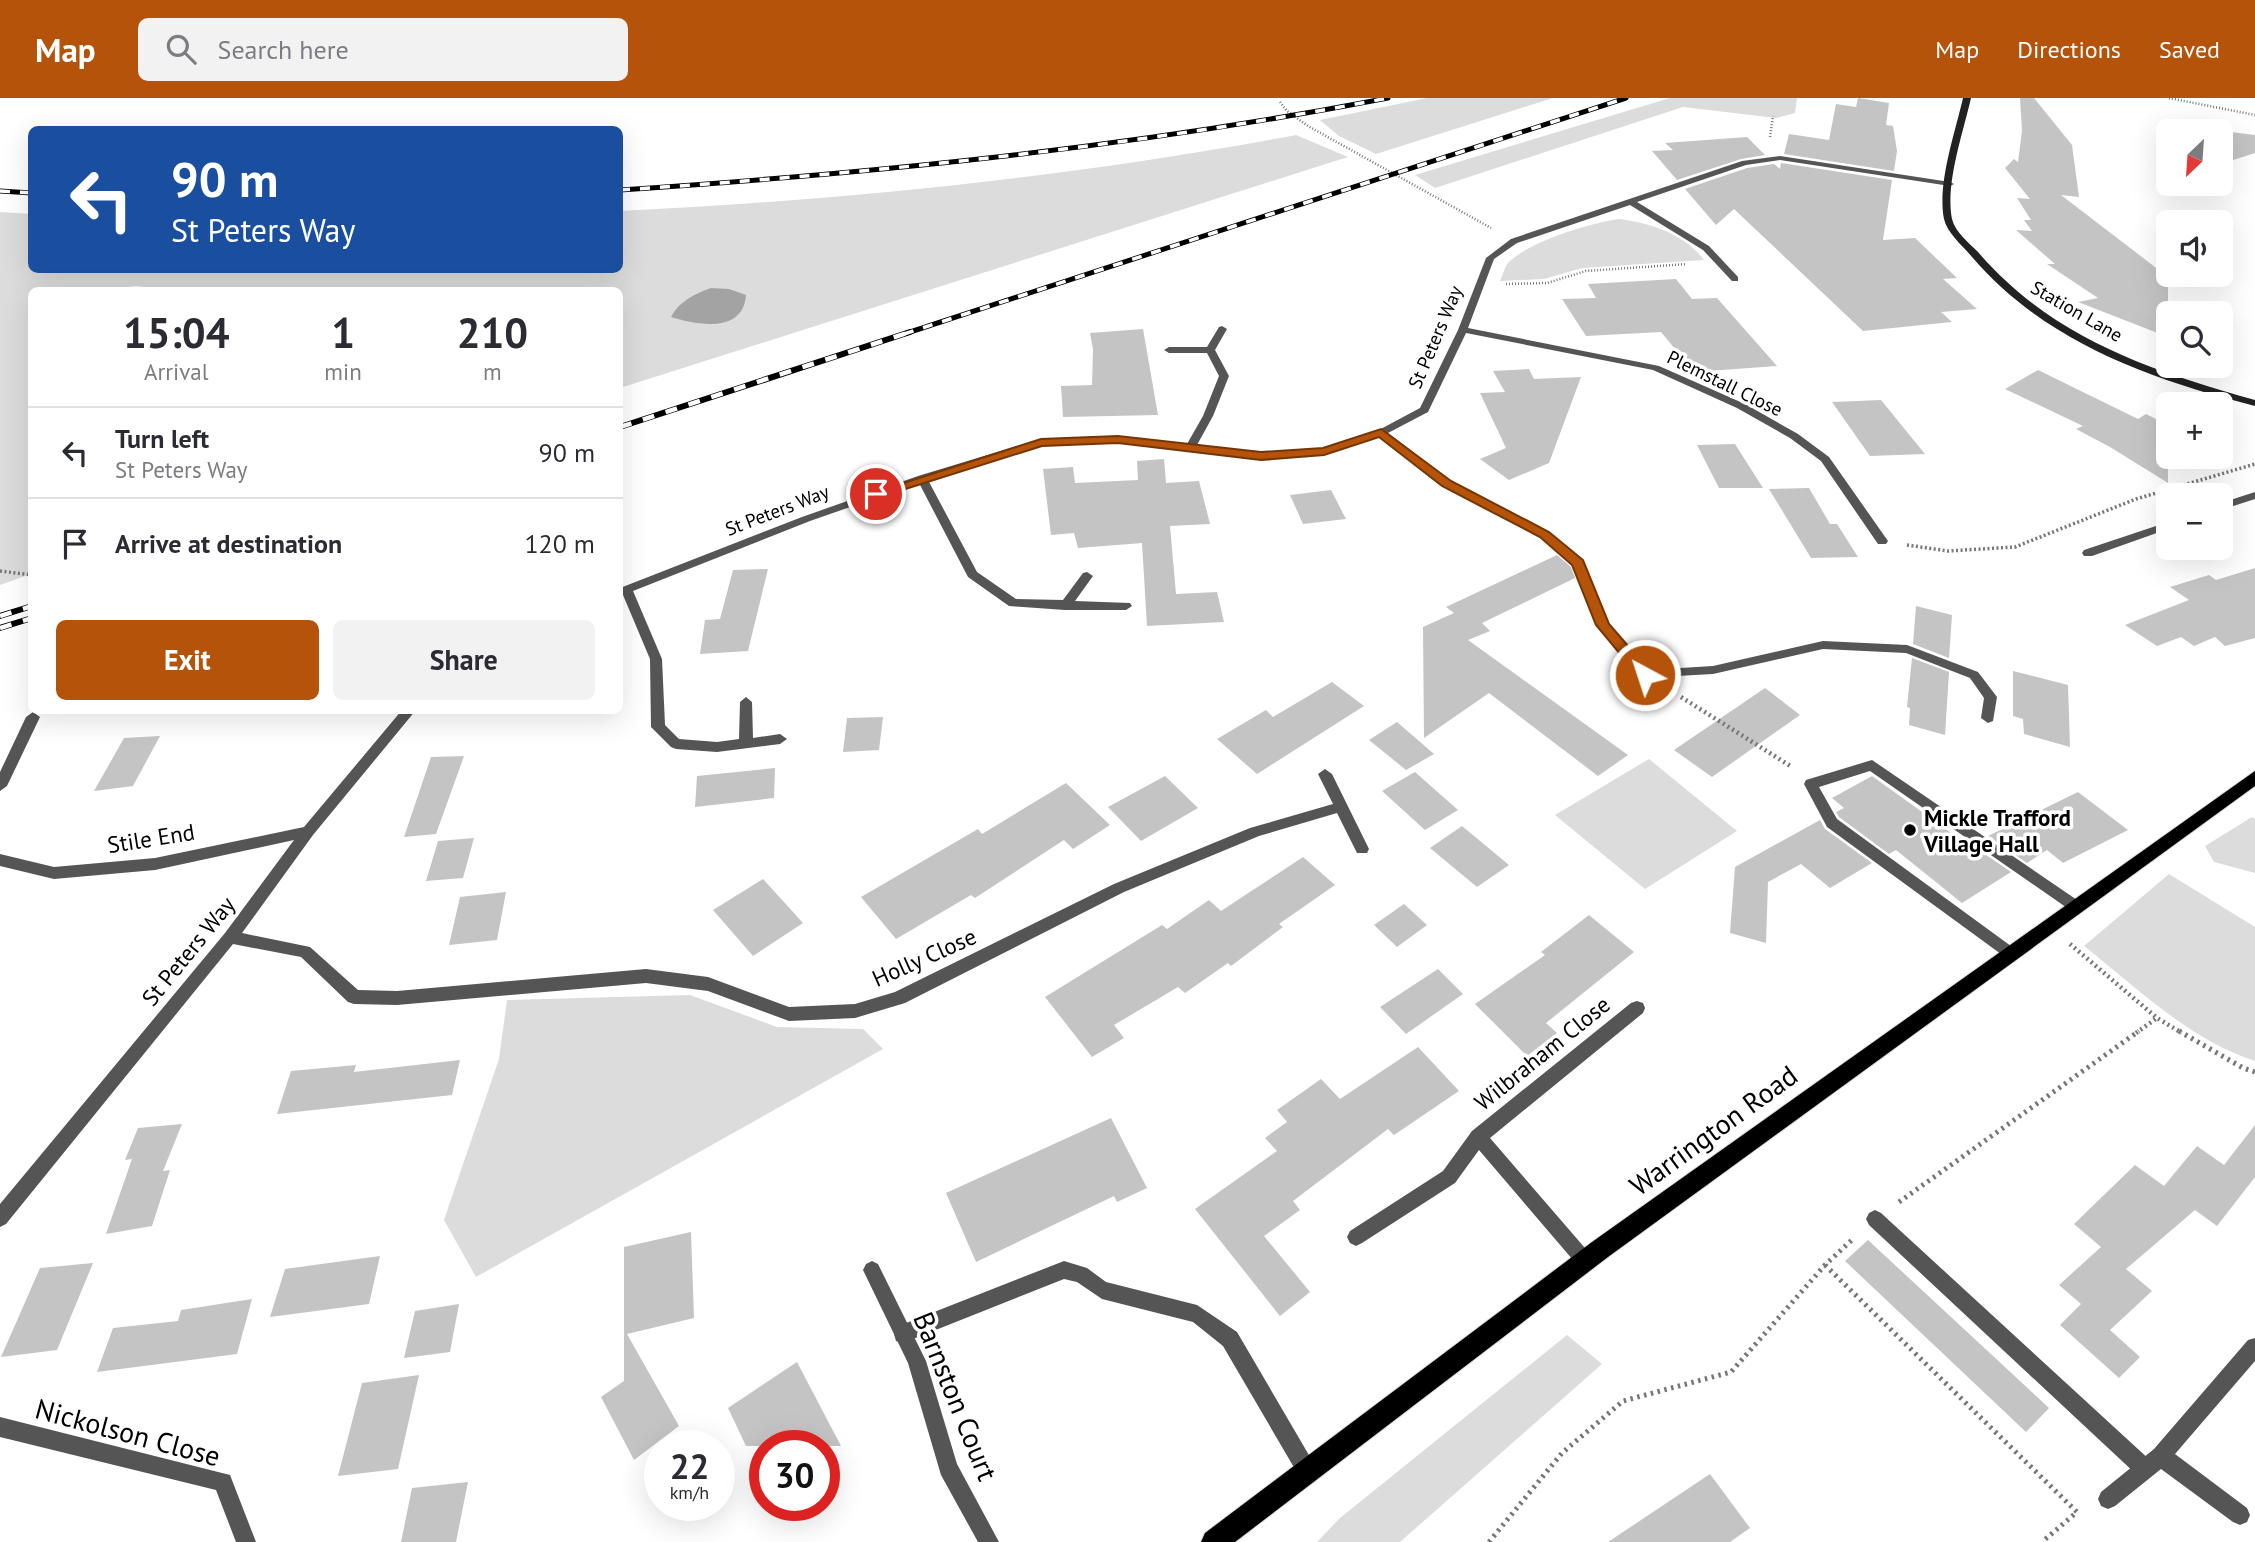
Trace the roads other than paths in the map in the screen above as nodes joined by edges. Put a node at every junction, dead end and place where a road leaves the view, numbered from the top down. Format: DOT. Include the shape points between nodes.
graph roads {
  1 [pos="1967,98"];
  2 [pos="1950,184"];
  3 [pos="1630,201"];
  4 [pos="1735,279"];
  5 [pos="1222,329"];
  6 [pos="1463,330"];
  7 [pos="1169,350"];
  8 [pos="1210,350"];
  9 [pos="2255,403"];
  10 [pos="1381,433"];
  11 [pos="1190,449"];
  12 [pos="922,478"];
  13 [pos="2255,495"];
  14 [pos="2233,503"];
  15 [pos="2156,529"];
  16 [pos="1882,541"];
  17 [pos="2088,553"];
  18 [pos="1087,576"];
  19 [pos="623,591"];
  20 [pos="1065,606"];
  21 [pos="1126,606"];
  22 [pos="746,702"];
  23 [pos="407,714"];
  24 [pos="33,717"];
  25 [pos="1988,718"];
  26 [pos="780,739"];
  27 [pos="746,743"];
  28 [pos="1325,774"];
  29 [pos="2255,777"];
  30 [pos="0,786"];
  31 [pos="1342,807"];
  32 [pos="308,831"];
  33 [pos="1362,849"];
  34 [pos="0,860"];
  35 [pos="2074,906"];
  36 [pos="230,937"];
  37 [pos="2010,953"];
  38 [pos="1637,1007"];
  39 [pos="1478,1137"];
  40 [pos="0,1218"];
  41 [pos="1875,1219"];
  42 [pos="1356,1237"];
  43 [pos="1585,1261"];
  44 [pos="872,1270"];
  45 [pos="903,1334"];
  46 [pos="2255,1347"];
  47 [pos="0,1427"];
  48 [pos="2161,1456"];
  49 [pos="2144,1468"];
  50 [pos="1306,1469"];
  51 [pos="2108,1499"];
  52 [pos="2240,1515"];
  53 [pos="246,1542"];
  54 [pos="989,1542"];
  55 [pos="1214,1542"];
  1 -- 2 [label="street, Station Lane"];
  2 -- 3 [label="street, St Peters Way" via="1767,159"];
  2 -- 9 [label="street, Station Lane" via="1948,220 1975,257 2044,317 2147,368"];
  3 -- 4 [label="street" via="1706,248"];
  3 -- 6 [label="street, St Peters Way" via="1514,241 1490,258"];
  5 -- 8 [label="street"];
  6 -- 10 [label="street, St Peters Way" via="1423,410"];
  6 -- 16 [label="street, Plemstall Close" via="1656,368 1741,406 1825,458"];
  7 -- 8 [label="street"];
  8 -- 11 [label="street" via="1224,376"];
  10 -- 11 [label="street, St Peters Way" via="1324,451 1261,456"];
  10 -- 25 [label="street" via="1447,484 1545,534 1578,563 1603,625 1645,675 1713,670 1823,645 1907,649 1973,675 1991,697"];
  11 -- 12 [label="street, St Peters Way" via="1118,439 1041,442"];
  12 -- 19 [label="street, St Peters Way"];
  12 -- 20 [label="street" via="972,574 1013,603"];
  13 -- 14 [label="street"];
  15 -- 17 [label="street"];
  18 -- 20 [label="street"];
  19 -- 27 [label="street" via="656,659 658,727 676,744 717,747"];
  20 -- 21 [label="street"];
  22 -- 27 [label="street"];
  23 -- 32 [label="street, St Peters Way"];
  24 -- 30 [label="street"];
  26 -- 27 [label="street"];
  28 -- 31 [label="street"];
  29 -- 35 [label="main road, Warrington Road"];
  31 -- 33 [label="street"];
  31 -- 36 [label="street, Holly Close" via="1255,832 1144,878 899,998 855,1011 789,1014 708,984 646,976 397,998 354,997 305,951"];
  32 -- 34 [label="street, Stile End" via="155,864 54,873"];
  32 -- 36 [label="street, St Peters Way"];
  35 -- 37 [label="main road, Warrington Road"];
  35 -- 37 [label="street" via="1871,765 1811,784 1832,823"];
  36 -- 40 [label="street, St Peters Way"];
  37 -- 43 [label="main road, Warrington Road"];
  38 -- 39 [label="street, Wilbraham Close"];
  39 -- 42 [label="street, Wilbraham Close" via="1449,1177"];
  39 -- 43 [label="street, Wilbraham Close"];
  41 -- 49 [label="street"];
  43 -- 50 [label="main road, Warrington Road"];
  44 -- 45 [label="street, Barnston Court"];
  45 -- 50 [label="street" via="1064,1270 1081,1275 1102,1290 1197,1314 1230,1339"];
  45 -- 54 [label="street, Barnston Court" via="917,1361 948,1468"];
  46 -- 48 [label="street"];
  47 -- 53 [label="street, Nickolson Close" via="223,1482"];
  48 -- 49 [label="street"];
  48 -- 52 [label="street"];
  49 -- 51 [label="street"];
  50 -- 55 [label="main road, Warrington Road"];
}
